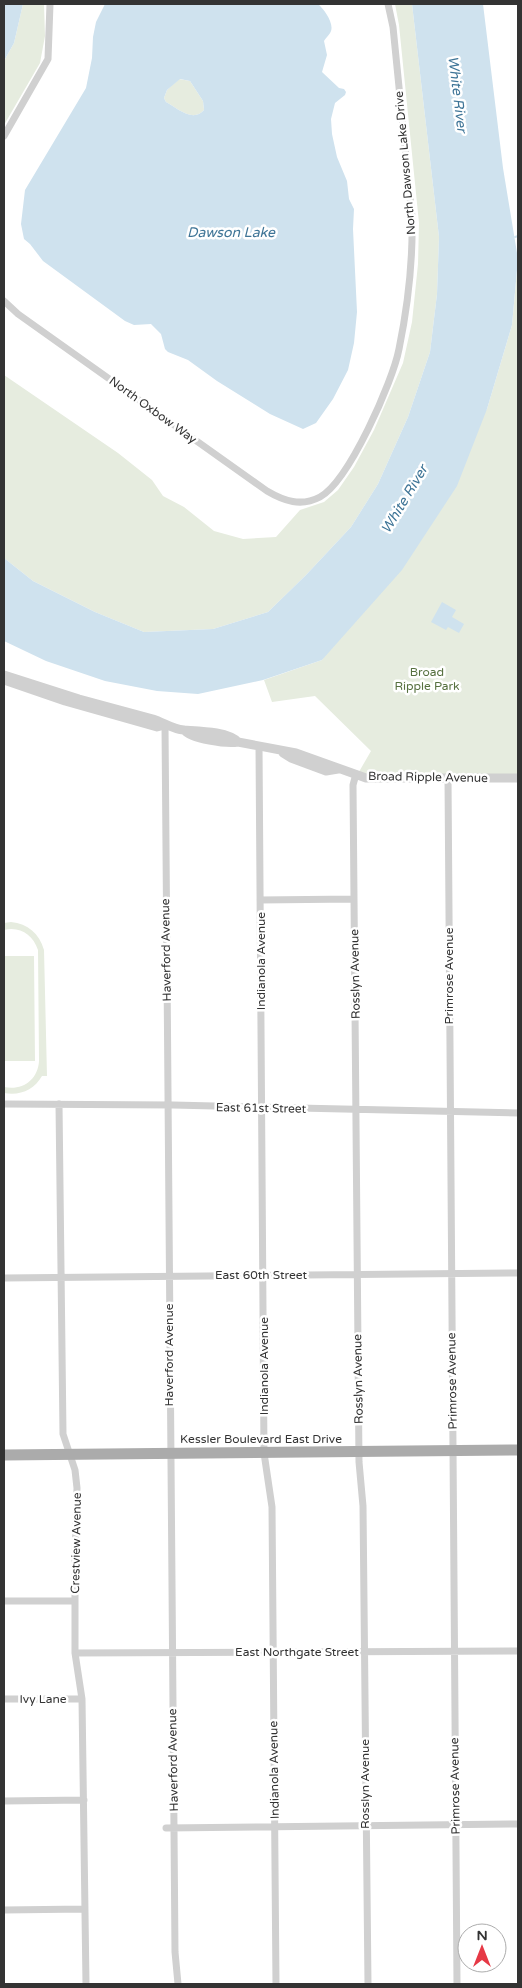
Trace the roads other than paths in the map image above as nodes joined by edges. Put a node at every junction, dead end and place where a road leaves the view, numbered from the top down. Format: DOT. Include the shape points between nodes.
graph roads {
  1 [pos="50,4"];
  2 [pos="388,4"];
  3 [pos="4,136"];
  4 [pos="4,301"];
  5 [pos="308,502"];
  6 [pos="4,675"];
  7 [pos="4,680"];
  8 [pos="165,725"];
  9 [pos="259,746"];
  10 [pos="356,774"];
  11 [pos="448,778"];
  12 [pos="518,778"];
  13 [pos="354,899"];
  14 [pos="260,900"];
  15 [pos="4,1104"];
  16 [pos="59,1104"];
  17 [pos="167,1105"];
  18 [pos="262,1108"];
  19 [pos="356,1110"];
  20 [pos="449,1112"];
  21 [pos="518,1113"];
  22 [pos="518,1273"];
  23 [pos="358,1274"];
  24 [pos="451,1274"];
  25 [pos="169,1276"];
  26 [pos="263,1276"];
  27 [pos="61,1277"];
  28 [pos="4,1278"];
  29 [pos="518,1450"];
  30 [pos="452,1451"];
  31 [pos="359,1452"];
  32 [pos="170,1453"];
  33 [pos="264,1453"];
  34 [pos="69,1454"];
  35 [pos="4,1455"];
  36 [pos="4,1601"];
  37 [pos="75,1601"];
  38 [pos="518,1651"];
  39 [pos="273,1652"];
  40 [pos="365,1652"];
  41 [pos="454,1652"];
  42 [pos="75,1653"];
  43 [pos="172,1653"];
  44 [pos="4,1699"];
  45 [pos="82,1699"];
  46 [pos="84,1800"];
  47 [pos="4,1801"];
  48 [pos="456,1824"];
  49 [pos="518,1824"];
  50 [pos="366,1826"];
  51 [pos="275,1827"];
  52 [pos="170,1828"];
  53 [pos="85,1909"];
  54 [pos="4,1910"];
  55 [pos="86,1984"];
  56 [pos="178,1984"];
  57 [pos="276,1984"];
  58 [pos="368,1984"];
  59 [pos="457,1984"];
  1 -- 3 [label="street" via="48,59"];
  2 -- 5 [label="street, North Dawson Lake Drive" via="412,217 407,306 396,364 379,407 353,457 332,487"];
  4 -- 5 [label="street, North Oxbow Way" via="267,491 293,503"];
  6 -- 8 [label="street, Broad Ripple Avenue"];
  7 -- 8 [label="street, Broad Ripple Avenue" via="114,716 157,728"];
  8 -- 9 [label="street, Broad Ripple Avenue" via="184,730 196,729"];
  8 -- 17 [label="street, Haverford Avenue"];
  9 -- 10 [label="street, Broad Ripple Avenue" via="299,754"];
  9 -- 14 [label="street, Indianola Avenue"];
  10 -- 11 [label="street, Broad Ripple Avenue" via="380,779"];
  10 -- 13 [label="street, Rosslyn Avenue" via="353,785"];
  11 -- 12 [label="street, Broad Ripple Avenue"];
  11 -- 20 [label="street, Primrose Avenue"];
  13 -- 14 [label="street"];
  13 -- 19 [label="street, Rosslyn Avenue"];
  14 -- 18 [label="street, Indianola Avenue"];
  15 -- 16 [label="street, East 61st Street"];
  16 -- 17 [label="street, East 61st Street"];
  16 -- 27 [label="street, Crestview Avenue"];
  17 -- 18 [label="street, East 61st Street"];
  17 -- 25 [label="street, Haverford Avenue"];
  18 -- 19 [label="street, East 61st Street"];
  18 -- 26 [label="street, Indianola Avenue"];
  19 -- 20 [label="street, East 61st Street"];
  19 -- 23 [label="street, Rosslyn Avenue"];
  20 -- 21 [label="street, East 61st Street"];
  20 -- 24 [label="street, Primrose Avenue"];
  22 -- 24 [label="street, East 60th Street"];
  23 -- 24 [label="street, East 60th Street"];
  23 -- 26 [label="street, East 60th Street"];
  23 -- 31 [label="street, Rosslyn Avenue"];
  24 -- 30 [label="street, Primrose Avenue"];
  25 -- 26 [label="street, East 60th Street"];
  25 -- 27 [label="street, East 60th Street"];
  25 -- 32 [label="street, Haverford Avenue"];
  26 -- 33 [label="street, Indianola Avenue"];
  27 -- 28 [label="street, East 60th Street"];
  27 -- 34 [label="street, Crestview Avenue" via="63,1434"];
  29 -- 30 [label="main road, Kessler Boulevard East Drive"];
  30 -- 31 [label="main road, Kessler Boulevard East Drive"];
  30 -- 41 [label="street, Primrose Avenue"];
  31 -- 33 [label="main road, Kessler Boulevard East Drive"];
  31 -- 40 [label="street, Rosslyn Avenue" via="363,1500"];
  32 -- 33 [label="main road, Kessler Boulevard East Drive"];
  32 -- 34 [label="main road, Kessler Boulevard East Drive"];
  32 -- 43 [label="street, Haverford Avenue"];
  33 -- 39 [label="street, Indianola Avenue" via="272,1504"];
  34 -- 35 [label="main road, Kessler Boulevard East Drive"];
  34 -- 37 [label="street, Crestview Avenue" via="78,1493"];
  36 -- 37 [label="street"];
  37 -- 42 [label="street, Crestview Avenue"];
  38 -- 41 [label="street, East Northgate Street"];
  39 -- 40 [label="street, East Northgate Street"];
  39 -- 43 [label="street, East Northgate Street"];
  39 -- 51 [label="street, Indianola Avenue"];
  40 -- 41 [label="street, East Northgate Street"];
  40 -- 50 [label="street, Rosslyn Avenue"];
  41 -- 48 [label="street, Primrose Avenue"];
  42 -- 43 [label="street, East Northgate Street"];
  42 -- 45 [label="street, Crestview Avenue"];
  43 -- 52 [label="street, Haverford Avenue"];
  44 -- 45 [label="street, Ivy Lane"];
  45 -- 46 [label="street, Crestview Avenue"];
  46 -- 47 [label="street"];
  46 -- 53 [label="street, Crestview Avenue"];
  48 -- 49 [label="street"];
  48 -- 50 [label="street"];
  48 -- 59 [label="street, Primrose Avenue"];
  50 -- 51 [label="street"];
  50 -- 58 [label="street, Rosslyn Avenue"];
  51 -- 52 [label="street"];
  51 -- 57 [label="street, Indianola Avenue"];
  52 -- 56 [label="street, Haverford Avenue"];
  53 -- 54 [label="street"];
  53 -- 55 [label="street, Crestview Avenue"];
}
